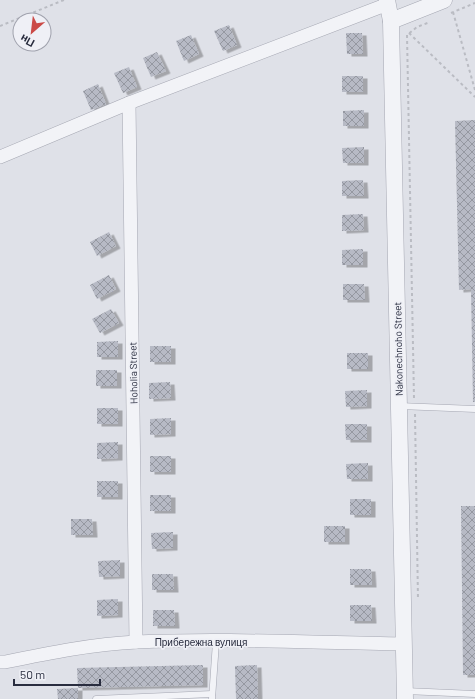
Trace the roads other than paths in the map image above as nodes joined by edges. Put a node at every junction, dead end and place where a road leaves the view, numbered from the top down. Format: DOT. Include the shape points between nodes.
graph roads {
  1 [pos="391,1"];
  2 [pos="448,8"];
  3 [pos="391,21"];
  4 [pos="129,103"];
  5 [pos="0,157"];
  6 [pos="407,407"];
  7 [pos="475,409"];
  8 [pos="136,642"];
  9 [pos="216,642"];
  10 [pos="404,644"];
  11 [pos="0,662"];
  12 [pos="475,694"];
  13 [pos="405,695"];
  14 [pos="212,697"];
  15 [pos="96,699"];
  1 -- 3 [label="street, Nakonechnoho Street"];
  1 -- 4 [label="street"];
  2 -- 3 [label="street"];
  3 -- 6 [label="street, Nakonechnoho Street"];
  4 -- 5 [label="street"];
  4 -- 8 [label="street, Hoholia Street"];
  6 -- 7 [label="lane"];
  6 -- 10 [label="street, Nakonechnoho Street"];
  8 -- 9 [label="street, Прибережна вулиця"];
  8 -- 11 [label="street, Прибережна вулиця" via="59,651"];
  9 -- 10 [label="street, Прибережна вулиця"];
  9 -- 14 [label="lane"];
  10 -- 13 [label="street, Nakonechnoho Street"];
  12 -- 13 [label="lane"];
  14 -- 15 [label="lane"];
}
